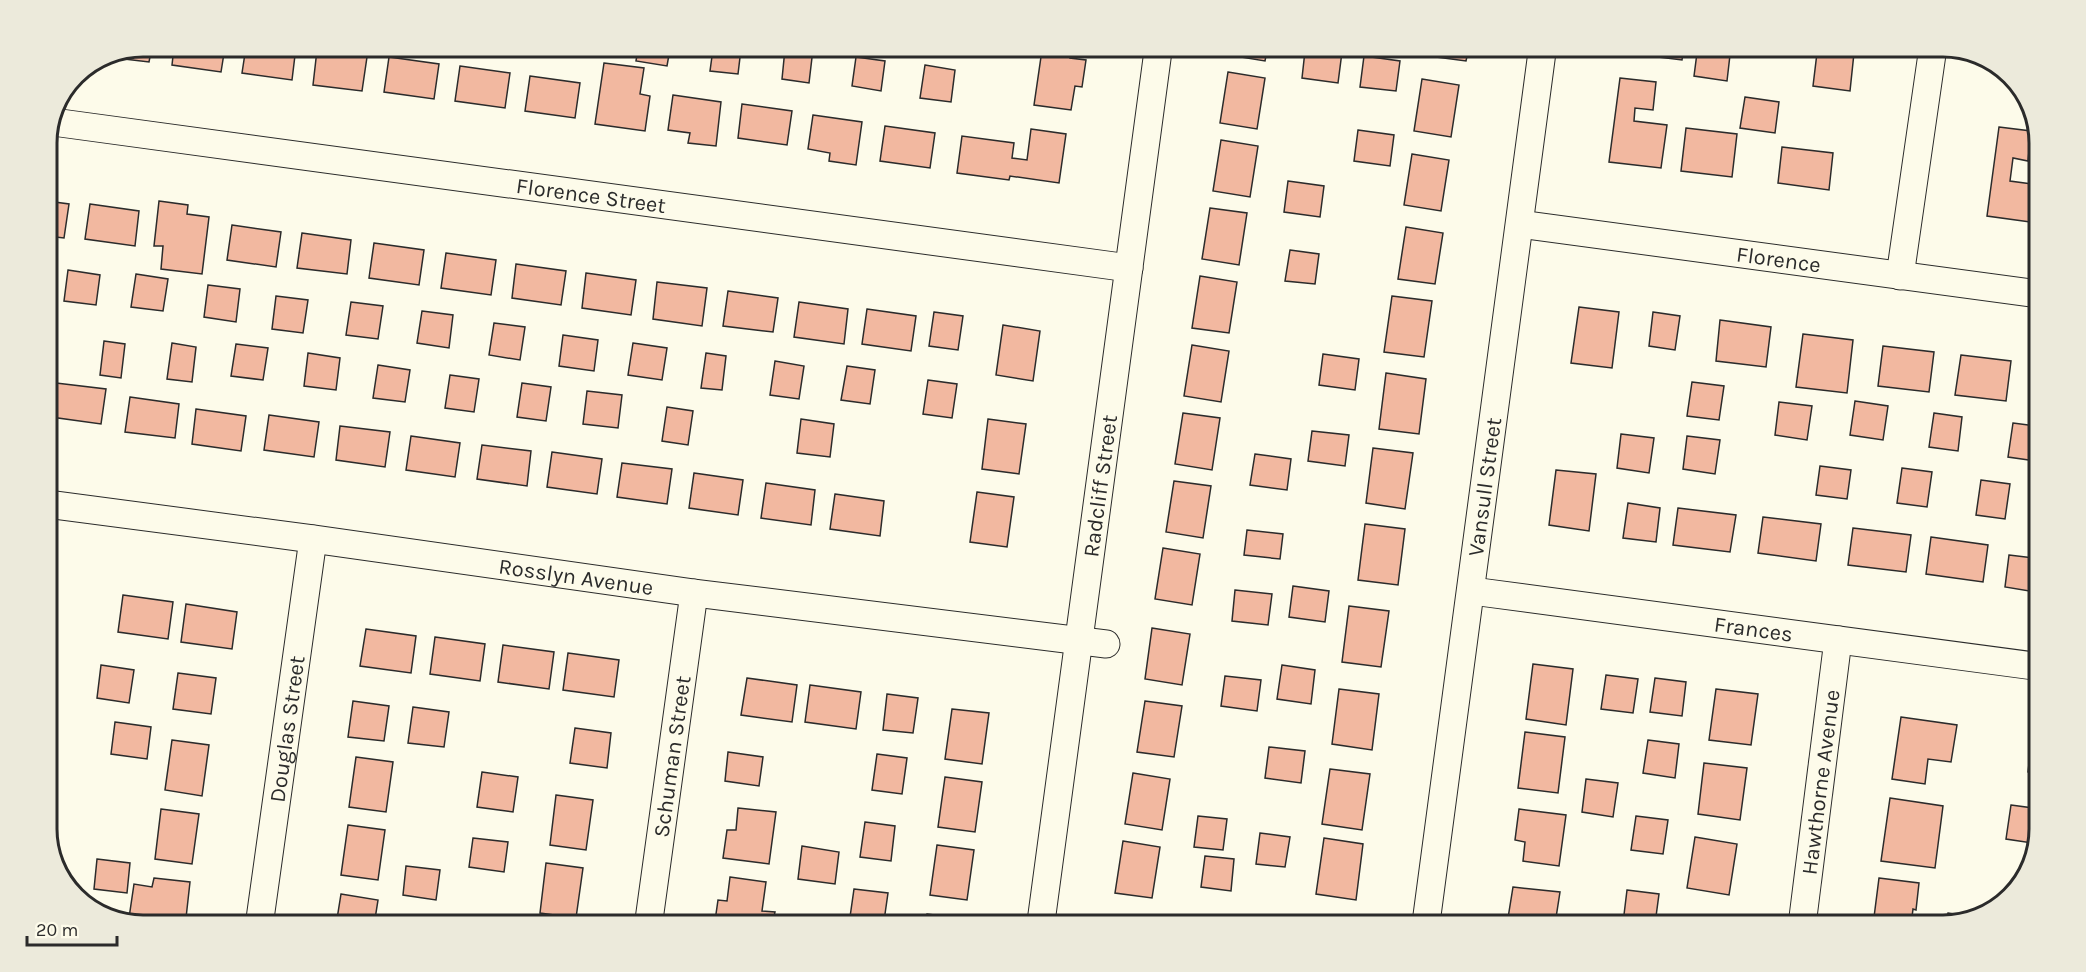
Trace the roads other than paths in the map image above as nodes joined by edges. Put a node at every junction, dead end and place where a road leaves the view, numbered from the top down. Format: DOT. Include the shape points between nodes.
graph roads {
  1 [pos="1157,57"];
  2 [pos="1541,57"];
  3 [pos="1932,57"];
  4 [pos="60,123"];
  5 [pos="1520,224"];
  6 [pos="1129,268"];
  7 [pos="1899,276"];
  8 [pos="2029,293"];
  9 [pos="57,505"];
  10 [pos="313,539"];
  11 [pos="1472,591"];
  12 [pos="694,593"];
  13 [pos="1838,640"];
  14 [pos="1093,642"];
  15 [pos="2029,665"];
  16 [pos="261,915"];
  17 [pos="651,915"];
  18 [pos="1042,915"];
  19 [pos="1427,915"];
  20 [pos="1803,915"];
  1 -- 6 [label="street, Radcliff Street"];
  2 -- 5 [label="street, Vansull Street"];
  3 -- 7 [label="street"];
  4 -- 6 [label="street, Florence Street"];
  5 -- 7 [label="street, Florence"];
  5 -- 11 [label="street, Vansull Street"];
  6 -- 14 [label="street, Radcliff Street"];
  7 -- 8 [label="street, Florence"];
  9 -- 10 [label="street, Rosslyn Avenue"];
  10 -- 12 [label="street, Rosslyn Avenue"];
  10 -- 16 [label="street, Douglas Street"];
  11 -- 13 [label="street, Frances"];
  11 -- 19 [label="street, Vansull Street"];
  12 -- 14 [label="street, Rosslyn Avenue"];
  12 -- 17 [label="street, Schuman Street"];
  13 -- 15 [label="street, Frances"];
  13 -- 20 [label="street, Hawthorne Avenue"];
  14 -- 18 [label="street, Radcliff Street"];
}
